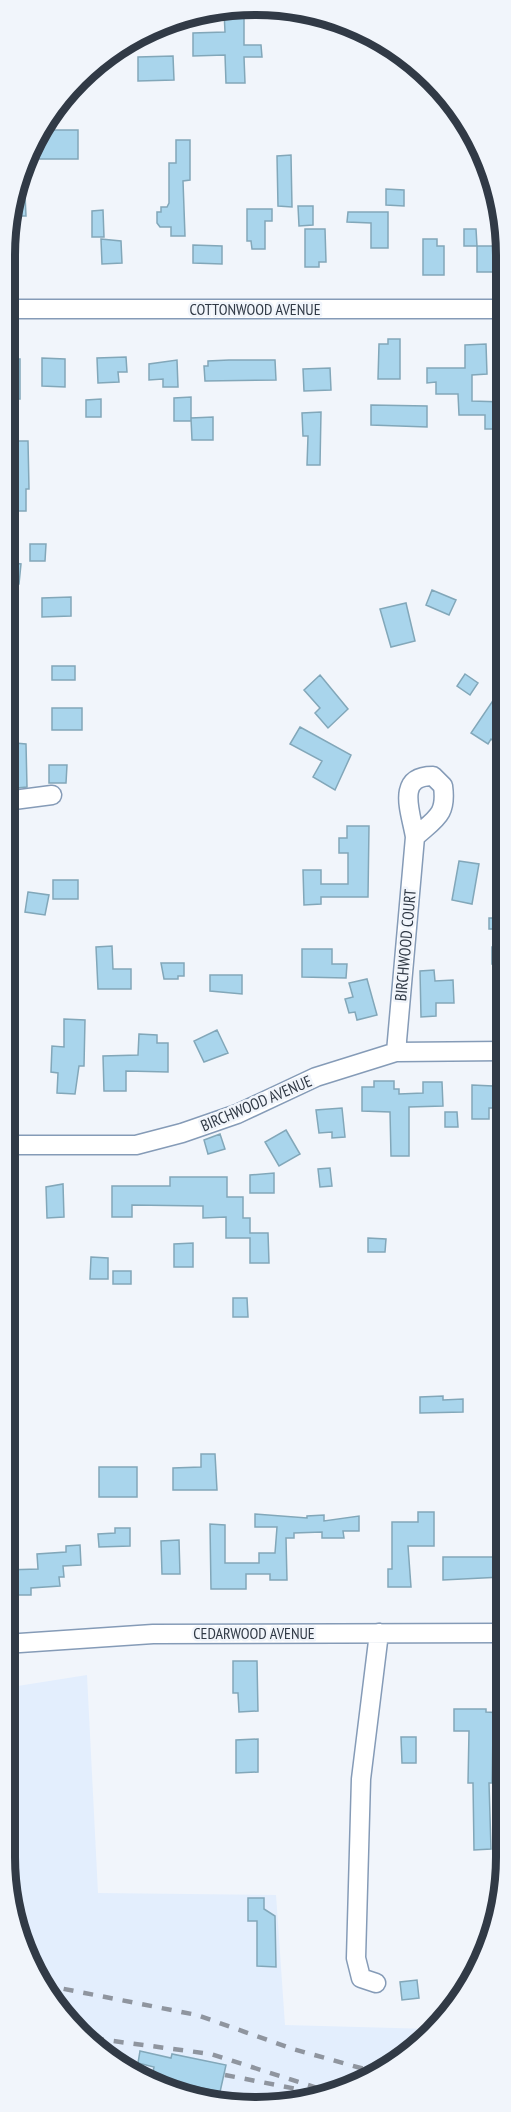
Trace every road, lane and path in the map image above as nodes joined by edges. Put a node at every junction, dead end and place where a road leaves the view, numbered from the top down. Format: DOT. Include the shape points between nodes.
graph roads {
  1 [pos="15,309"];
  2 [pos="496,309"];
  3 [pos="52,795"];
  4 [pos="15,800"];
  5 [pos="416,837"];
  6 [pos="396,1052"];
  7 [pos="496,1052"];
  8 [pos="15,1145"];
  9 [pos="379,1633"];
  10 [pos="496,1633"];
  11 [pos="15,1643"];
  12 [pos="376,1983"];
  1 -- 2 [label="street, COTTONWOOD AVENUE"];
  3 -- 4 [label="street"];
  5 -- 6 [label="street, BIRCHWOOD COURT"];
  6 -- 7 [label="street, BIRCHWOOD AVENUE"];
  6 -- 8 [label="street, BIRCHWOOD AVENUE" via="316,1077 237,1114 136,1145"];
  9 -- 10 [label="street, CEDARWOOD AVENUE"];
  9 -- 11 [label="street, CEDARWOOD AVENUE" via="153,1634"];
  9 -- 12 [label="street" via="362,1779 356,1923 356,1958 361,1978"];
}
